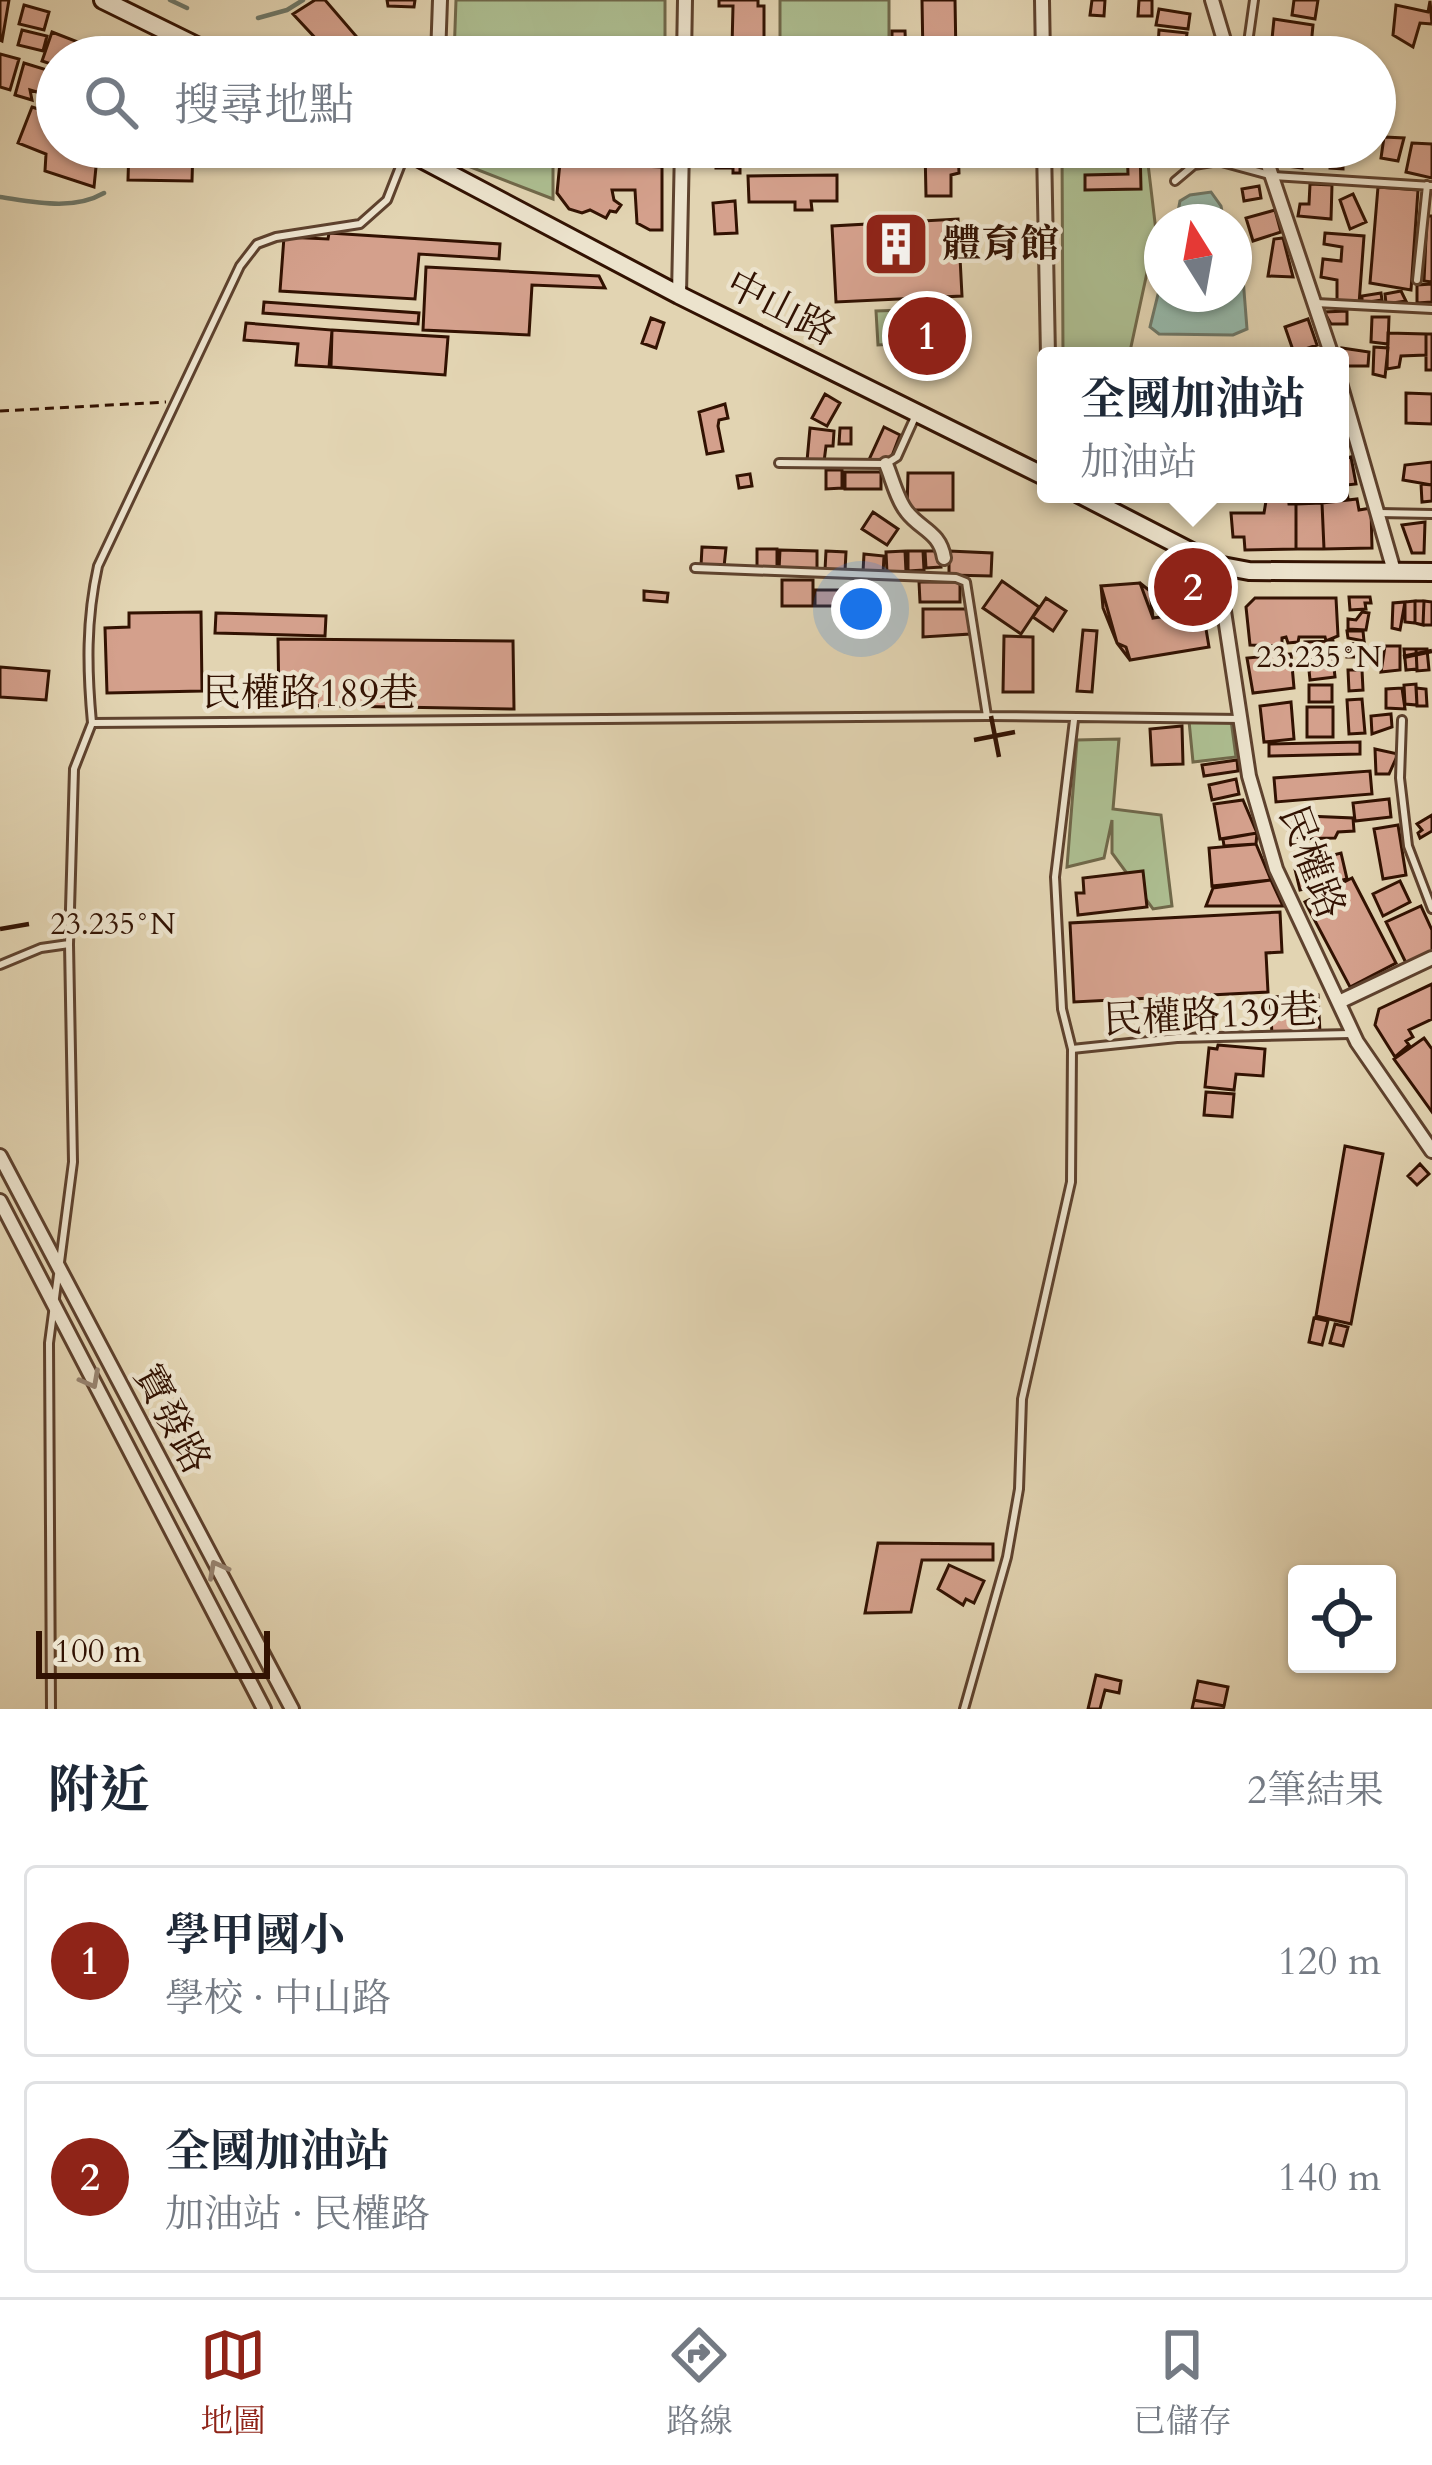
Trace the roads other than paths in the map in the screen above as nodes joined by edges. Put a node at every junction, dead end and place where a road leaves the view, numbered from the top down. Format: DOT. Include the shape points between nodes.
graph roads {
  1 [pos="104,0"];
  2 [pos="440,0"];
  3 [pos="685,0"];
  4 [pos="1042,0"];
  5 [pos="1212,0"];
  6 [pos="1254,0"];
  7 [pos="177,36"];
  8 [pos="439,36"];
  9 [pos="684,36"];
  10 [pos="1043,36"];
  11 [pos="1223,36"];
  12 [pos="1249,36"];
  13 [pos="397,168"];
  14 [pos="455,168"];
  15 [pos="682,168"];
  16 [pos="1044,168"];
  17 [pos="1191,168"];
  18 [pos="1244,168"];
  19 [pos="1270,168"];
  20 [pos="1273,176"];
  21 [pos="1175,181"];
  22 [pos="1430,186"];
  23 [pos="1417,280"];
  24 [pos="680,295"];
  25 [pos="1316,303"];
  26 [pos="1432,309"];
  27 [pos="1048,347"];
  28 [pos="1329,347"];
  29 [pos="916,413"];
  30 [pos="1349,413"];
  31 [pos="779,463"];
  32 [pos="886,464"];
  33 [pos="1037,473"];
  34 [pos="1096,503"];
  35 [pos="1379,513"];
  36 [pos="1432,514"];
  37 [pos="944,558"];
  38 [pos="1217,565"];
  39 [pos="695,568"];
  40 [pos="1394,571"];
  41 [pos="1432,572"];
  42 [pos="987,716"];
  43 [pos="1074,719"];
  44 [pos="1242,719"];
  45 [pos="1402,720"];
  46 [pos="92,723"];
  47 [pos="1432,909"];
  48 [pos="69,944"];
  49 [pos="1432,958"];
  50 [pos="0,965"];
  51 [pos="1339,1002"];
  52 [pos="1353,1034"];
  53 [pos="1072,1049"];
  54 [pos="1432,1151"];
  55 [pos="0,1156"];
  56 [pos="0,1201"];
  57 [pos="59,1271"];
  58 [pos="55,1311"];
  59 [pos="51,1709"];
  60 [pos="264,1709"];
  61 [pos="292,1709"];
  62 [pos="964,1709"];
  1 -- 7 [label="main road"];
  2 -- 8 [label="street"];
  3 -- 9 [label="street"];
  4 -- 10 [label="street"];
  5 -- 11 [label="street"];
  6 -- 12 [label="lane"];
  13 -- 46 [label="lane" via="387,200 360,224 257,244 241,266 98,566 88,611"];
  14 -- 24 [label="main road, 中山路"];
  15 -- 24 [label="street"];
  16 -- 27 [label="street"];
  17 -- 21 [label="lane"];
  18 -- 20 [label="lane"];
  19 -- 20 [label="street"];
  20 -- 22 [label="lane"];
  20 -- 25 [label="street"];
  22 -- 23 [label="lane"];
  24 -- 29 [label="main road, 中山路"];
  25 -- 26 [label="lane"];
  25 -- 28 [label="street"];
  29 -- 32 [label="lane"];
  29 -- 33 [label="main road, 中山路"];
  30 -- 35 [label="street"];
  31 -- 32 [label="lane"];
  32 -- 37 [label="street" via="906,512 928,527"];
  34 -- 38 [label="main road"];
  35 -- 36 [label="lane"];
  35 -- 40 [label="street"];
  38 -- 40 [label="main road"];
  38 -- 44 [label="street, 民權路"];
  39 -- 42 [label="lane" via="966,582"];
  40 -- 41 [label="main road"];
  42 -- 43 [label="lane, 民權路189巷"];
  42 -- 46 [label="lane, 民權路189巷"];
  43 -- 44 [label="lane, 民權路189巷"];
  43 -- 53 [label="lane" via="1054,877"];
  44 -- 51 [label="street, 民權路" via="1276,869"];
  45 -- 47 [label="lane" via="1408,846"];
  46 -- 48 [label="lane" via="74,769"];
  48 -- 50 [label="lane"];
  48 -- 57 [label="lane" via="73,1162"];
  49 -- 51 [label="street"];
  51 -- 52 [label="street, 民權路"];
  52 -- 53 [label="lane, 民權路139巷"];
  52 -- 54 [label="street, 民權路"];
  53 -- 62 [label="lane" via="1070,1182 1022,1399 1007,1557"];
  55 -- 57 [label="street, 寶發路"];
  56 -- 58 [label="street, 寶發路"];
  57 -- 58 [label="lane"];
  61 -- 57 [label="street, 寶發路, one-way"];
  58 -- 59 [label="lane"];
  58 -- 60 [label="street, 寶發路, one-way"];
}
